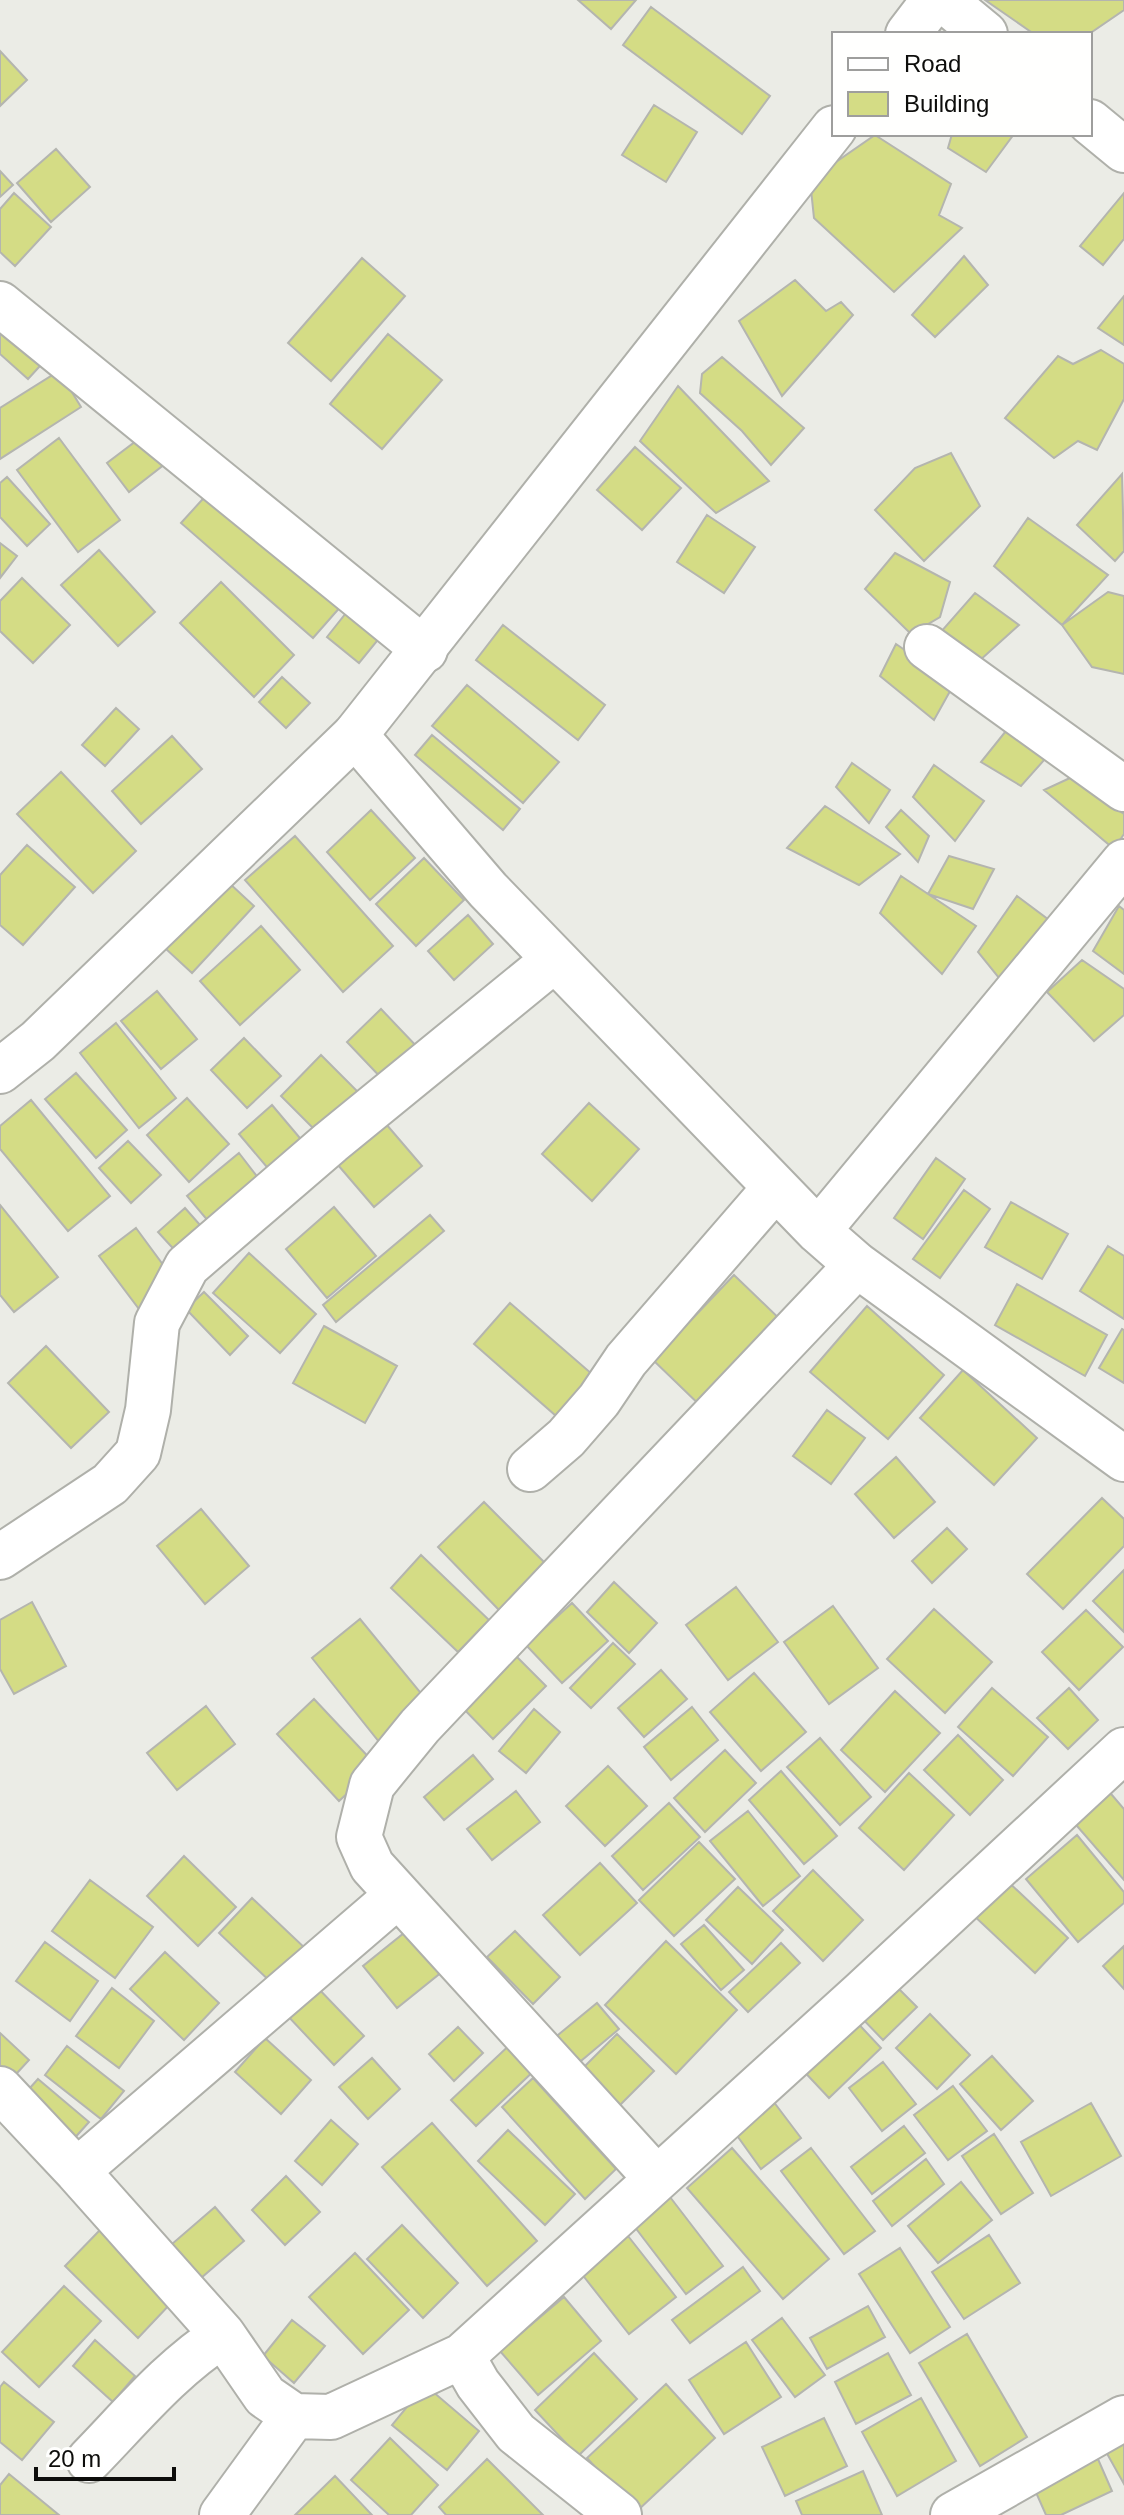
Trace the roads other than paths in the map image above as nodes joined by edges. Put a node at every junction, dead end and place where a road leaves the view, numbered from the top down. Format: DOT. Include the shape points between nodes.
graph roads {
  1 [pos="934,0"];
  2 [pos="944,0"];
  3 [pos="910,32"];
  4 [pos="983,32"];
  5 [pos="1092,124"];
  6 [pos="832,131"];
  7 [pos="1124,150"];
  8 [pos="0,304"];
  9 [pos="927,647"];
  10 [pos="425,650"];
  11 [pos="355,735"];
  12 [pos="1124,789"];
  13 [pos="1124,862"];
  14 [pos="554,960"];
  15 [pos="0,1071"];
  16 [pos="775,1188"];
  17 [pos="818,1231"];
  18 [pos="857,1265"];
  19 [pos="1124,1459"];
  20 [pos="530,1469"];
  21 [pos="0,1557"];
  22 [pos="1124,1750"];
  23 [pos="398,1895"];
  24 [pos="0,2089"];
  25 [pos="77,2171"];
  26 [pos="657,2179"];
  27 [pos="223,2335"];
  28 [pos="462,2356"];
  29 [pos="294,2416"];
  30 [pos="1124,2418"];
  31 [pos="89,2460"];
  32 [pos="222,2515"];
  33 [pos="619,2515"];
  34 [pos="953,2515"];
  1 -- 3 [label="street"];
  2 -- 4 [label="street"];
  5 -- 7 [label="street"];
  6 -- 10 [label="street"];
  8 -- 10 [label="street"];
  9 -- 12 [label="street"];
  10 -- 11 [label="street"];
  11 -- 14 [label="street"];
  11 -- 15 [label="street" via="38,1041"];
  13 -- 17 [label="street"];
  14 -- 16 [label="street"];
  14 -- 21 [label="street" via="187,1266 157,1323 138,1453 110,1484"];
  16 -- 17 [label="street"];
  16 -- 20 [label="street" via="566,1438"];
  17 -- 18 [label="street"];
  18 -- 19 [label="street"];
  18 -- 23 [label="street" via="420,1726 372,1785 359,1837 372,1866"];
  22 -- 26 [label="street"];
  23 -- 25 [label="street"];
  23 -- 26 [label="street"];
  24 -- 25 [label="street"];
  25 -- 27 [label="street"];
  26 -- 28 [label="street"];
  27 -- 29 [label="street" via="265,2396"];
  27 -- 31 [label="street" via="173,2374"];
  28 -- 29 [label="street" via="331,2417"];
  28 -- 33 [label="street" via="516,2433"];
  29 -- 32 [label="street"];
  30 -- 34 [label="street"];
}
